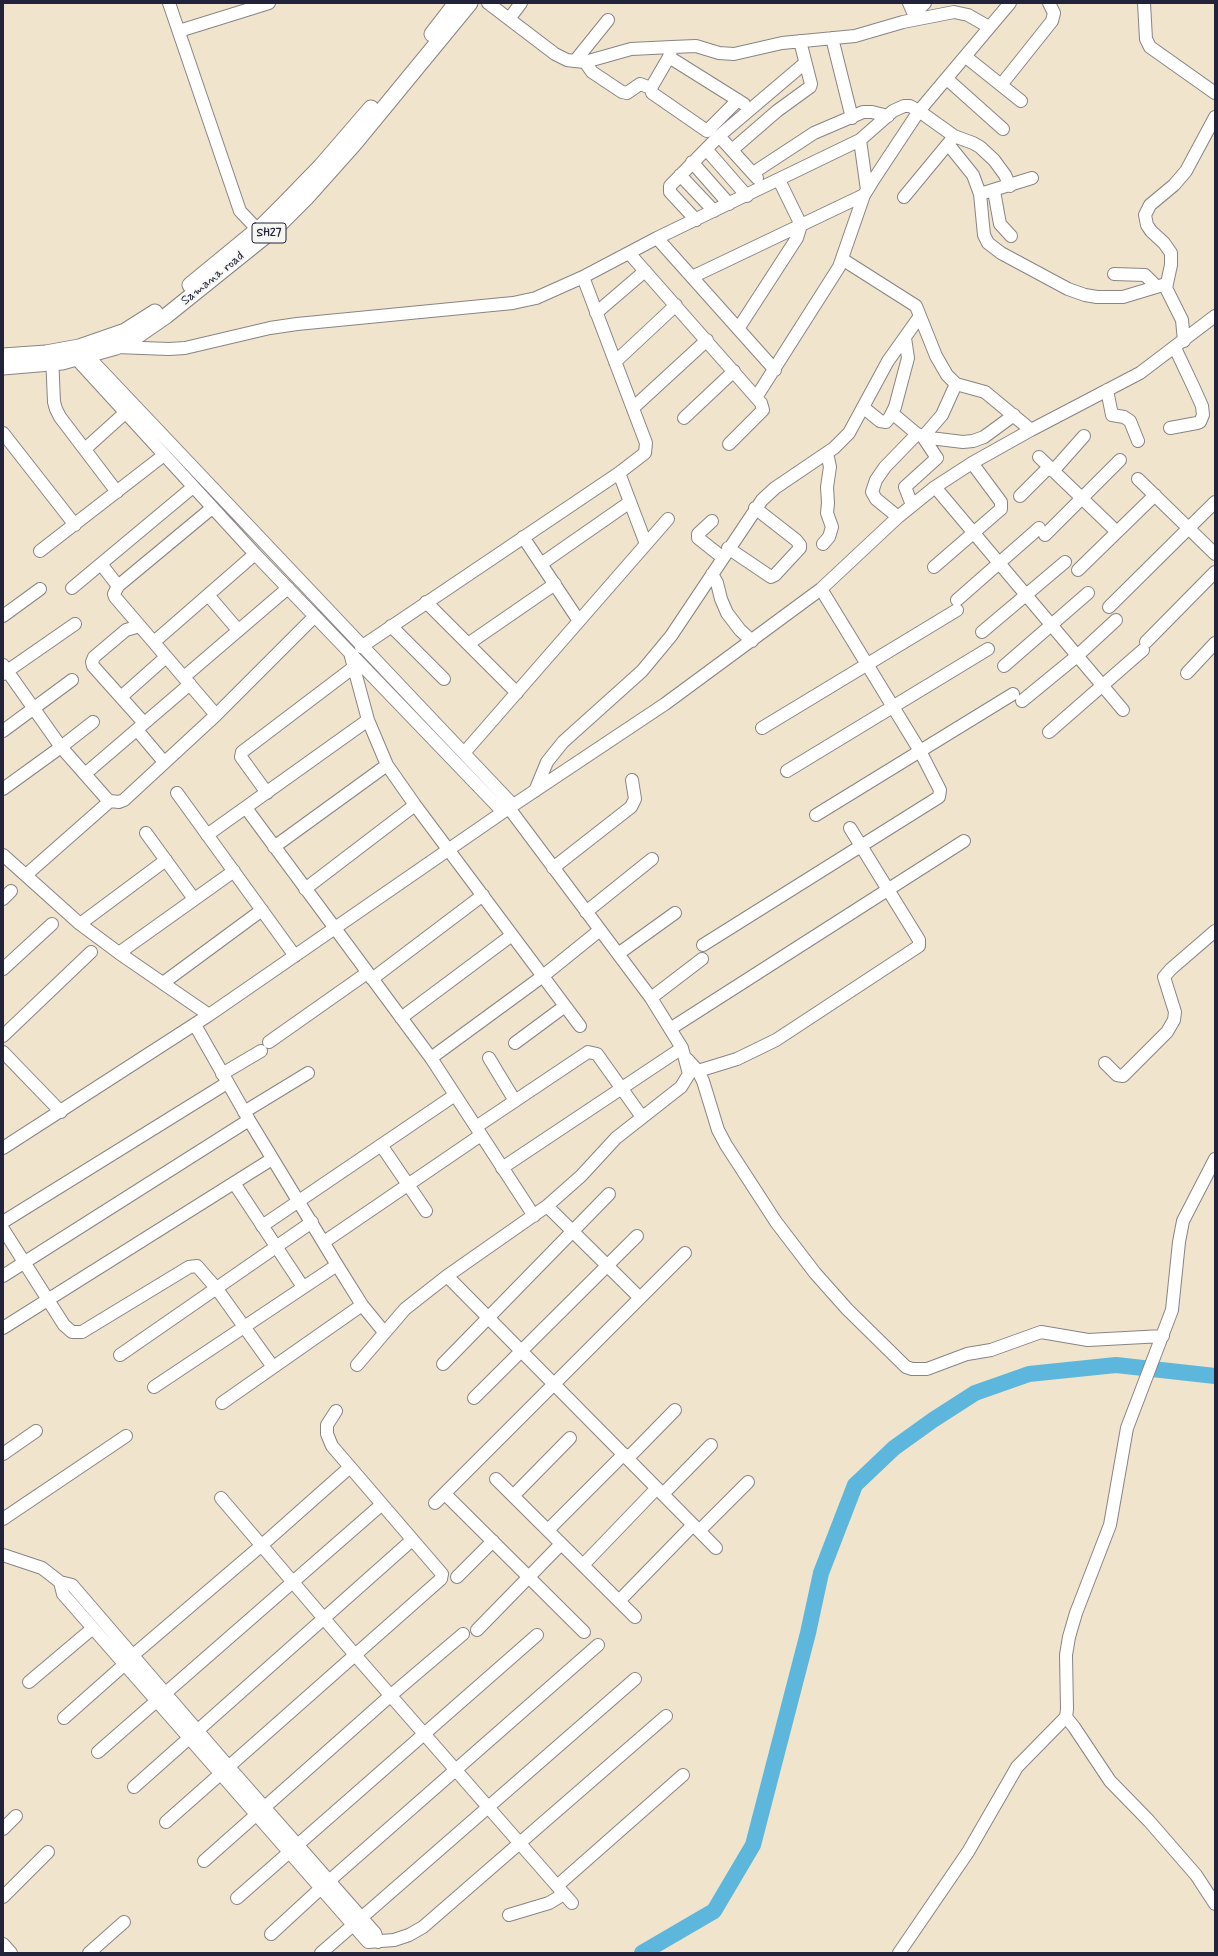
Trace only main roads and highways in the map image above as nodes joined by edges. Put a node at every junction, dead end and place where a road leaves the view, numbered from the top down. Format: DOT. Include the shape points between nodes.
graph roads {
  1 [pos="456,3"];
  2 [pos="470,3"];
  3 [pos="77,353"];
  4 [pos="3,356"];
  5 [pos="52,357"];
  6 [pos="3,367"];
  1 -- 3 [label="main road, Samana road / SH27" via="321,166 257,229 141,321"];
  2 -- 3 [label="main road, Samana road / SH27" via="355,142 278,226 138,336 116,346"];
  3 -- 5 [label="main road, Samana road / SH27"];
  4 -- 5 [label="main road, Samana road / SH27"];
  5 -- 6 [label="main road, Samana road / SH27"];
}
